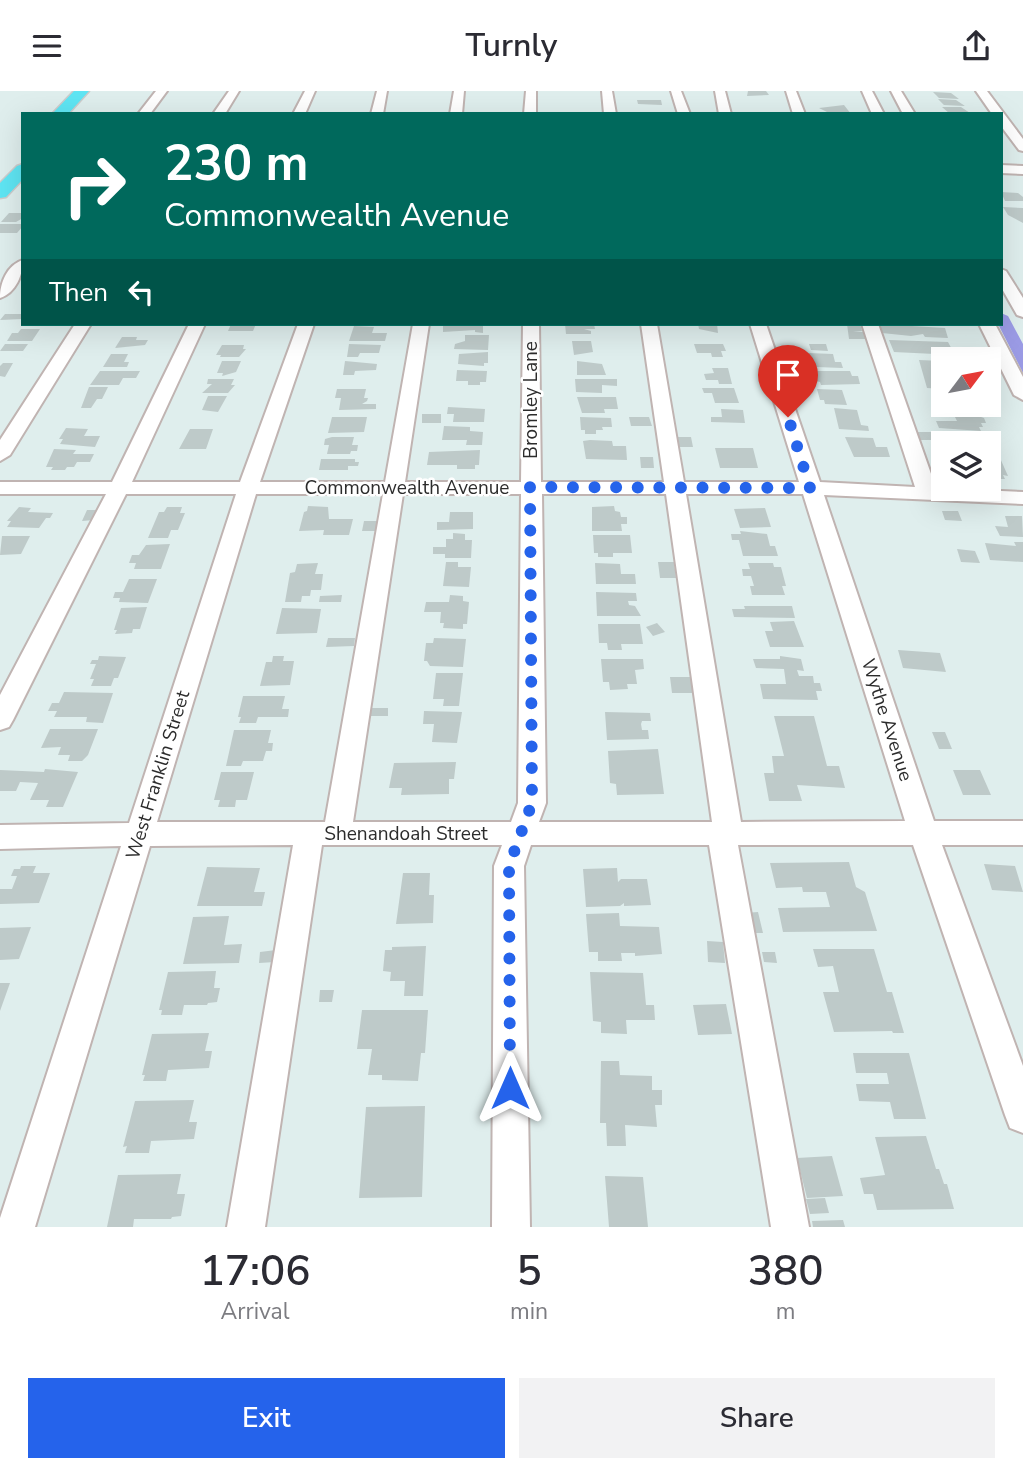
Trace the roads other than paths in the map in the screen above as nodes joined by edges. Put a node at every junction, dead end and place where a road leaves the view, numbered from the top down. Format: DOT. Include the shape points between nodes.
graph roads {
  1 [pos="82,91"];
  2 [pos="98,91"];
  3 [pos="162,91"];
  4 [pos="234,91"];
  5 [pos="310,91"];
  6 [pos="382,91"];
  7 [pos="459,91"];
  8 [pos="531,91"];
  9 [pos="607,91"];
  10 [pos="676,91"];
  11 [pos="720,91"];
  12 [pos="791,91"];
  13 [pos="867,91"];
  14 [pos="896,91"];
  15 [pos="981,91"];
  16 [pos="62,112"];
  17 [pos="78,112"];
  18 [pos="146,112"];
  19 [pos="220,112"];
  20 [pos="300,112"];
  21 [pos="377,112"];
  22 [pos="456,112"];
  23 [pos="530,112"];
  24 [pos="610,112"];
  25 [pos="683,112"];
  26 [pos="725,112"];
  27 [pos="798,112"];
  28 [pos="877,112"];
  29 [pos="908,112"];
  30 [pos="997,112"];
  31 [pos="1003,120"];
  32 [pos="1023,147"];
  33 [pos="21,153"];
  34 [pos="1003,169"];
  35 [pos="1023,170"];
  36 [pos="21,171"];
  37 [pos="0,174"];
  38 [pos="0,193"];
  39 [pos="21,267"];
  40 [pos="1003,277"];
  41 [pos="0,295"];
  42 [pos="21,297"];
  43 [pos="1003,306"];
  44 [pos="1022,308"];
  45 [pos="82,326"];
  46 [pos="196,326"];
  47 [pos="305,326"];
  48 [pos="421,326"];
  49 [pos="531,326"];
  50 [pos="649,326"];
  51 [pos="759,326"];
  52 [pos="871,326"];
  53 [pos="988,326"];
  54 [pos="1023,395"];
  55 [pos="0,455"];
  56 [pos="119,487"];
  57 [pos="530,487"];
  58 [pos="0,488"];
  59 [pos="248,488"];
  60 [pos="396,488"];
  61 [pos="810,488"];
  62 [pos="673,489"];
  63 [pos="928,495"];
  64 [pos="1023,498"];
  65 [pos="0,720"];
  66 [pos="923,832"];
  67 [pos="1023,832"];
  68 [pos="323,833"];
  69 [pos="725,833"];
  70 [pos="140,834"];
  71 [pos="519,835"];
  72 [pos="0,837"];
  73 [pos="1023,1115"];
  74 [pos="16,1227"];
  75 [pos="246,1227"];
  76 [pos="511,1227"];
  77 [pos="790,1227"];
  1 -- 16 [label="main road"];
  2 -- 17 [label="main road"];
  3 -- 18 [label="street"];
  4 -- 19 [label="street"];
  5 -- 20 [label="street"];
  6 -- 21 [label="street"];
  7 -- 22 [label="street"];
  8 -- 23 [label="street"];
  9 -- 24 [label="street"];
  10 -- 25 [label="street"];
  11 -- 26 [label="street"];
  12 -- 27 [label="street"];
  13 -- 28 [label="street"];
  14 -- 29 [label="street"];
  15 -- 30 [label="street"];
  31 -- 32 [label="street"];
  33 -- 37 [label="main road"];
  34 -- 35 [label="street"];
  36 -- 38 [label="main road"];
  39 -- 41 [label="street"];
  40 -- 44 [label="street"];
  41 -- 42 [label="street"];
  43 -- 44 [label="street"];
  45 -- 55 [label="street"];
  46 -- 56 [label="street"];
  47 -- 59 [label="street, West Franklin Street"];
  48 -- 60 [label="street"];
  49 -- 57 [label="street, Bromley Lane"];
  50 -- 62 [label="street"];
  51 -- 61 [label="street, Wythe Avenue"];
  52 -- 63 [label="street"];
  53 -- 54 [label="street"];
  56 -- 58 [label="street, Commonwealth Avenue"];
  56 -- 59 [label="street, Commonwealth Avenue"];
  56 -- 65 [label="street"];
  57 -- 60 [label="street, Commonwealth Avenue"];
  57 -- 62 [label="street, Commonwealth Avenue"];
  57 -- 71 [label="street, Bromley Lane" via="532,803"];
  59 -- 60 [label="street, Commonwealth Avenue"];
  59 -- 70 [label="street, West Franklin Street"];
  60 -- 68 [label="street"];
  61 -- 62 [label="street, Commonwealth Avenue"];
  61 -- 63 [label="street, Commonwealth Avenue"];
  61 -- 66 [label="street, Wythe Avenue"];
  62 -- 69 [label="street" via="727,819"];
  63 -- 64 [label="street, Commonwealth Avenue"];
  66 -- 67 [label="street, Shenandoah Street"];
  66 -- 69 [label="street, Shenandoah Street"];
  66 -- 73 [label="street, Wythe Avenue"];
  68 -- 70 [label="street, Shenandoah Street"];
  68 -- 71 [label="street, Shenandoah Street"];
  68 -- 75 [label="street"];
  69 -- 71 [label="street, Shenandoah Street"];
  69 -- 77 [label="street" via="724,853"];
  70 -- 72 [label="street, Shenandoah Street"];
  70 -- 74 [label="street, West Franklin Street"];
  71 -- 76 [label="street, Bromley Lane" via="509,866"];
}
